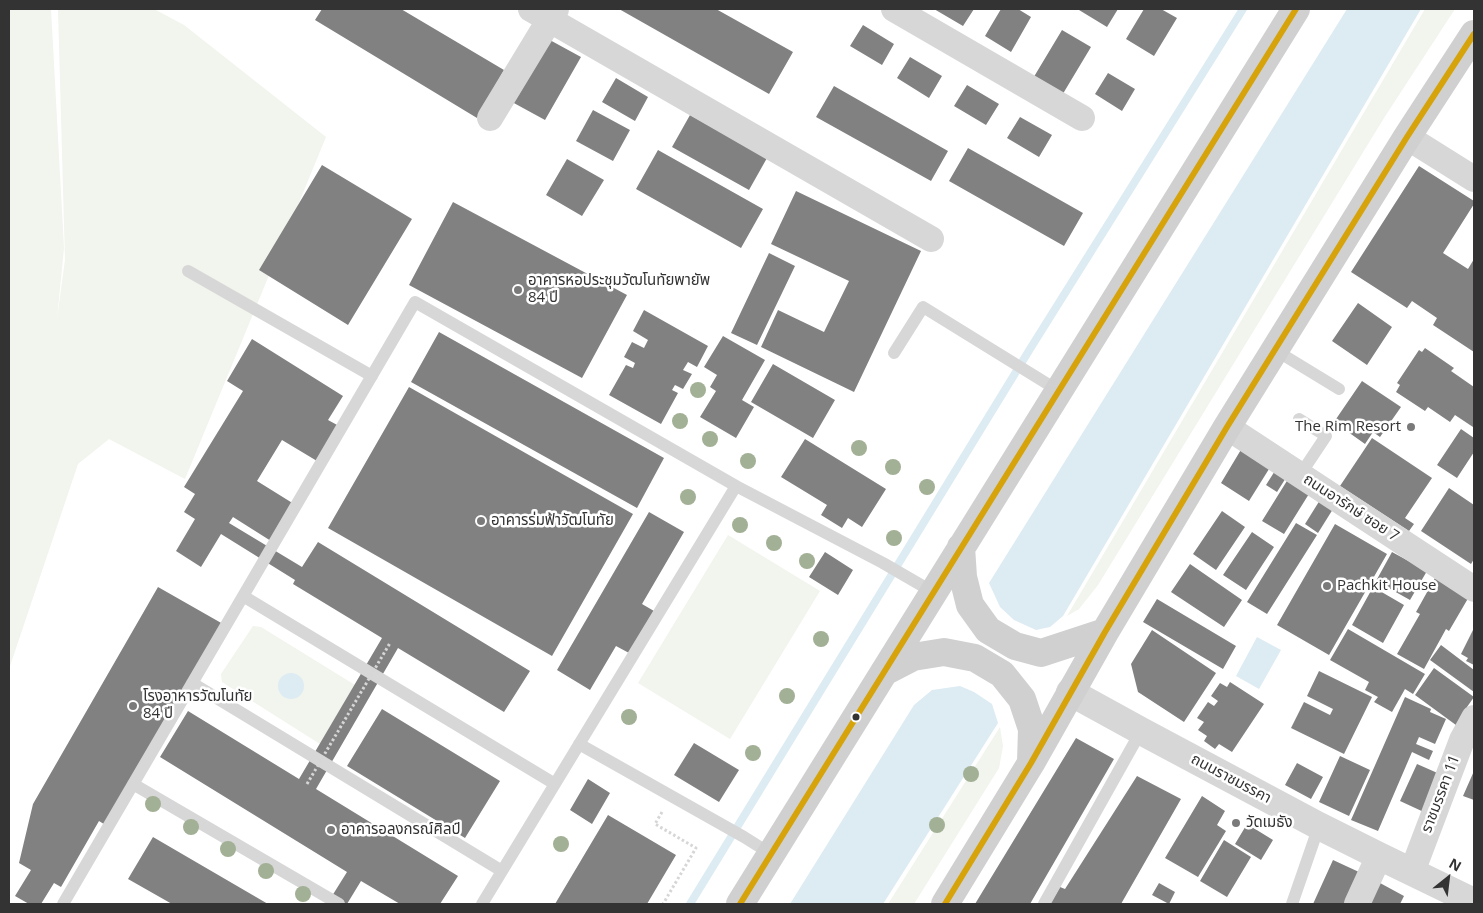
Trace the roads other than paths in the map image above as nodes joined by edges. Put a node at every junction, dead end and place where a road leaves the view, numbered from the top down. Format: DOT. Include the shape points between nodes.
graph roads {
  1 [pos="894,9"];
  2 [pos="1296,9"];
  3 [pos="546,12"];
  4 [pos="1473,40"];
  5 [pos="490,118"];
  6 [pos="1082,118"];
  7 [pos="1407,138"];
  8 [pos="1474,179"];
  9 [pos="932,240"];
  10 [pos="188,271"];
  11 [pos="1275,350"];
  12 [pos="894,353"];
  13 [pos="372,376"];
  14 [pos="1050,386"];
  15 [pos="1339,389"];
  16 [pos="1299,419"];
  17 [pos="1227,427"];
  18 [pos="1300,475"];
  19 [pos="736,486"];
  20 [pos="961,547"];
  21 [pos="1474,589"];
  22 [pos="934,592"];
  23 [pos="243,596"];
  24 [pos="1105,632"];
  25 [pos="884,672"];
  26 [pos="192,683"];
  27 [pos="1070,692"];
  28 [pos="1474,718"];
  29 [pos="1141,731"];
  30 [pos="580,744"];
  31 [pos="1031,763"];
  32 [pos="133,784"];
  33 [pos="555,784"];
  34 [pos="1319,826"];
  35 [pos="771,854"];
  36 [pos="1379,856"];
  37 [pos="502,871"];
  38 [pos="1412,872"];
  39 [pos="1474,902"];
  40 [pos="62,904"];
  41 [pos="339,904"];
  42 [pos="482,904"];
  43 [pos="740,904"];
  44 [pos="945,904"];
  45 [pos="1044,904"];
  46 [pos="1292,904"];
  47 [pos="1356,904"];
  1 -- 6 [label="street"];
  2 -- 14 [label="main road"];
  3 -- 5 [label="street"];
  3 -- 9 [label="street"];
  4 -- 7 [label="main road"];
  7 -- 8 [label="street"];
  7 -- 11 [label="main road"];
  10 -- 13 [label="lane"];
  11 -- 15 [label="lane"];
  11 -- 17 [label="main road"];
  12 -- 14 [label="lane" via="923,307"];
  13 -- 19 [label="lane" via="415,302"];
  13 -- 23 [label="lane"];
  14 -- 20 [label="main road"];
  16 -- 18 [label="lane" via="1326,436"];
  17 -- 18 [label="street, ถนนอารักษ์ ซอย 7"];
  17 -- 24 [label="main road"];
  18 -- 21 [label="street, ถนนอารักษ์ ซอย 7"];
  19 -- 22 [label="lane"];
  19 -- 30 [label="lane"];
  20 -- 22 [label="main road"];
  20 -- 24 [label="main road" via="963,577 970,605 988,630 1015,646 1041,653"];
  22 -- 25 [label="main road"];
  23 -- 26 [label="lane"];
  23 -- 33 [label="lane"];
  24 -- 27 [label="main road"];
  25 -- 31 [label="main road" via="913,657 944,652 975,658 1002,674 1022,699 1032,729"];
  25 -- 35 [label="main road"];
  26 -- 32 [label="lane"];
  26 -- 37 [label="lane"];
  27 -- 29 [label="street, ถนนราชมรรคา"];
  27 -- 31 [label="main road"];
  28 -- 38 [label="street, ราชมรรคา 11" via="1462,740"];
  29 -- 34 [label="street, ถนนราชมรรคา"];
  29 -- 45 [label="lane"];
  30 -- 33 [label="lane"];
  30 -- 35 [label="lane"];
  31 -- 44 [label="main road"];
  32 -- 40 [label="lane"];
  32 -- 41 [label="lane"];
  33 -- 37 [label="lane"];
  34 -- 36 [label="street, ถนนราชมรรคา"];
  34 -- 46 [label="lane"];
  35 -- 43 [label="main road"];
  36 -- 38 [label="street, ถนนราชมรรคา"];
  36 -- 47 [label="street"];
  37 -- 42 [label="lane"];
  38 -- 39 [label="street, ถนนราชมรรคา"];
}
